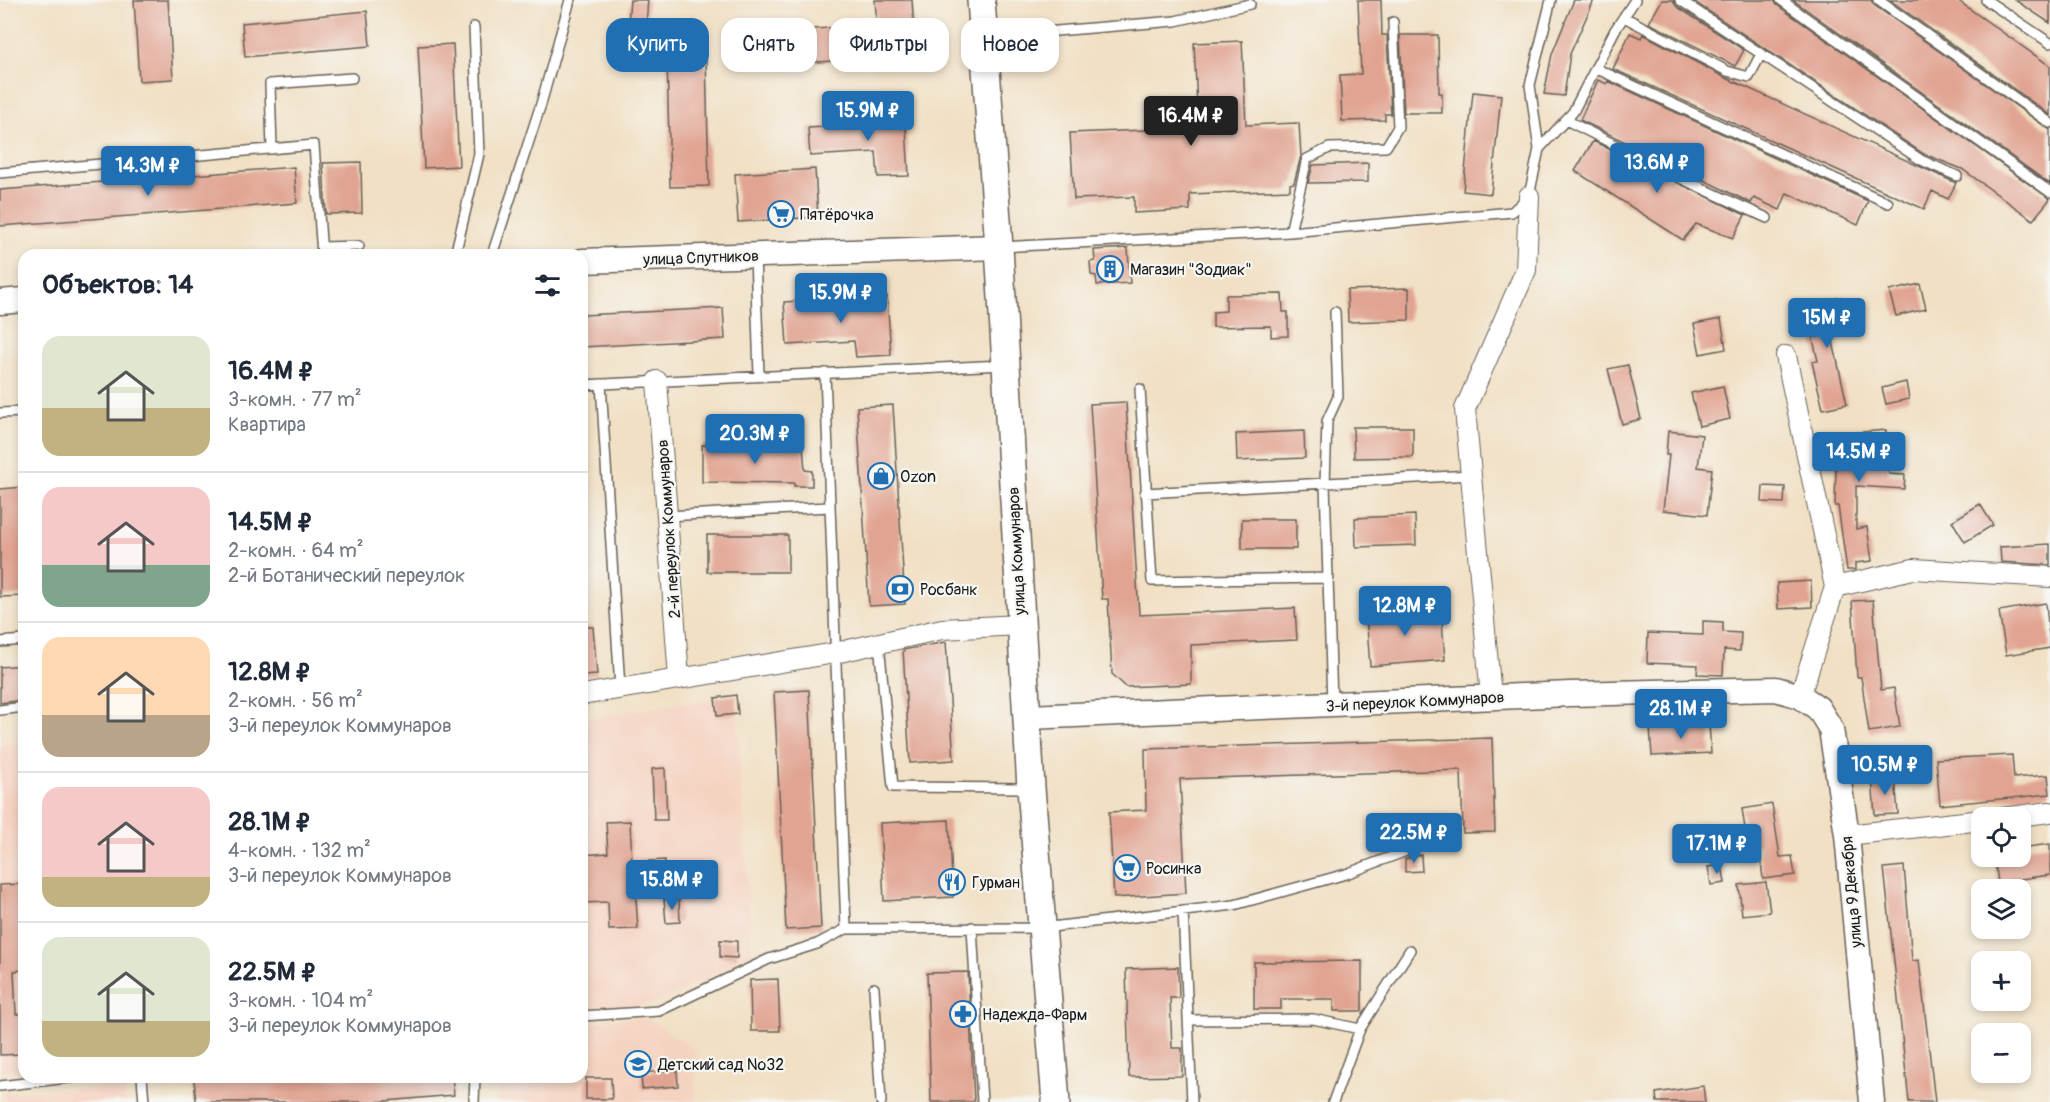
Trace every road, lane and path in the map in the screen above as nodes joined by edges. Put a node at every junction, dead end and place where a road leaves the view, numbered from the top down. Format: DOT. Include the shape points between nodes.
graph roads {
  1 [pos="570,0"];
  2 [pos="981,0"];
  3 [pos="1551,0"];
  4 [pos="1635,0"];
  5 [pos="1680,0"];
  6 [pos="1781,0"];
  7 [pos="1878,0"];
  8 [pos="1986,0"];
  9 [pos="1250,4"];
  10 [pos="1624,17"];
  11 [pos="982,18"];
  12 [pos="1393,22"];
  13 [pos="474,27"];
  14 [pos="1059,31"];
  15 [pos="2050,43"];
  16 [pos="1761,54"];
  17 [pos="1595,69"];
  18 [pos="986,72"];
  19 [pos="352,78"];
  20 [pos="1566,120"];
  21 [pos="2050,123"];
  22 [pos="272,149"];
  23 [pos="1539,149"];
  24 [pos="0,173"];
  25 [pos="1958,176"];
  26 [pos="2050,192"];
  27 [pos="1529,196"];
  28 [pos="1888,203"];
  29 [pos="1767,218"];
  30 [pos="1290,232"];
  31 [pos="359,246"];
  32 [pos="999,247"];
  33 [pos="322,249"];
  34 [pos="337,249"];
  35 [pos="456,249"];
  36 [pos="494,249"];
  37 [pos="754,255"];
  38 [pos="588,261"];
  39 [pos="18,300"];
  40 [pos="0,302"];
  41 [pos="1335,312"];
  42 [pos="1786,356"];
  43 [pos="1005,365"];
  44 [pos="825,373"];
  45 [pos="759,375"];
  46 [pos="657,381"];
  47 [pos="601,384"];
  48 [pos="588,385"];
  49 [pos="1140,389"];
  50 [pos="18,412"];
  51 [pos="0,413"];
  52 [pos="1471,475"];
  53 [pos="1325,484"];
  54 [pos="1145,493"];
  55 [pos="829,507"];
  56 [pos="666,516"];
  57 [pos="2050,577"];
  58 [pos="1329,578"];
  59 [pos="1835,587"];
  60 [pos="1020,625"];
  61 [pos="18,640"];
  62 [pos="0,642"];
  63 [pos="879,644"];
  64 [pos="835,654"];
  65 [pos="679,678"];
  66 [pos="620,688"];
  67 [pos="588,694"];
  68 [pos="1800,696"];
  69 [pos="1491,697"];
  70 [pos="1332,705"];
  71 [pos="18,708"];
  72 [pos="0,710"];
  73 [pos="1028,717"];
  74 [pos="1031,788"];
  75 [pos="2050,812"];
  76 [pos="2031,814"];
  77 [pos="1971,821"];
  78 [pos="1847,835"];
  79 [pos="1414,848"];
  80 [pos="1183,911"];
  81 [pos="972,927"];
  82 [pos="846,928"];
  83 [pos="1042,928"];
  84 [pos="1410,950"];
  85 [pos="874,988"];
  86 [pos="588,1016"];
  87 [pos="1188,1020"];
  88 [pos="1360,1029"];
  89 [pos="25,1083"];
  90 [pos="142,1083"];
  91 [pos="475,1083"];
  92 [pos="0,1086"];
  93 [pos="144,1102"];
  94 [pos="474,1102"];
  95 [pos="881,1102"];
  96 [pos="982,1102"];
  97 [pos="1056,1102"];
  98 [pos="1192,1102"];
  99 [pos="1333,1102"];
  100 [pos="1872,1102"];
  1 -- 36 [label="lane"];
  2 -- 11 [label="main road, улица Коммунаров"];
  3 -- 23 [label="lane" via="1530,86"];
  4 -- 10 [label="lane"];
  5 -- 16 [label="lane"];
  6 -- 26 [label="lane"];
  7 -- 21 [label="lane"];
  8 -- 15 [label="lane"];
  9 -- 14 [label="lane" via="1175,21"];
  10 -- 16 [label="lane" via="1727,71 1749,77"];
  10 -- 17 [label="lane"];
  12 -- 30 [label="lane" via="1398,127 1386,147 1329,148 1307,159"];
  13 -- 35 [label="lane" via="480,154"];
  16 -- 25 [label="lane" via="1921,160"];
  17 -- 20 [label="lane"];
  17 -- 28 [label="lane"];
  18 -- 32 [label="main road, улица Коммунаров"];
  19 -- 22 [label="lane" via="270,84"];
  20 -- 23 [label="lane"];
  20 -- 29 [label="lane"];
  22 -- 24 [label="lane"];
  22 -- 33 [label="lane" via="314,145"];
  23 -- 27 [label="lane"];
  27 -- 30 [label="lane" via="1512,212"];
  27 -- 52 [label="street" via="1526,270 1465,409"];
  30 -- 32 [label="lane"];
  31 -- 34 [label="lane"];
  32 -- 37 [label="street, улица Спутников"];
  32 -- 43 [label="main road, улица Коммунаров"];
  37 -- 38 [label="street, улица Спутников"];
  37 -- 45 [label="lane"];
  39 -- 40 [label="street"];
  41 -- 53 [label="lane" via="1338,398 1327,421"];
  42 -- 59 [label="street"];
  43 -- 44 [label="lane"];
  43 -- 60 [label="main road, улица Коммунаров"];
  44 -- 45 [label="lane"];
  44 -- 55 [label="lane"];
  45 -- 46 [label="lane"];
  46 -- 47 [label="lane"];
  46 -- 56 [label="street, 2-й переулок Коммунаров"];
  47 -- 48 [label="lane"];
  47 -- 66 [label="lane"];
  49 -- 54 [label="lane"];
  50 -- 51 [label="lane"];
  52 -- 53 [label="lane"];
  52 -- 69 [label="street"];
  53 -- 54 [label="lane"];
  53 -- 58 [label="lane"];
  54 -- 58 [label="lane" via="1152,581"];
  55 -- 56 [label="lane"];
  55 -- 64 [label="lane"];
  56 -- 65 [label="street, 2-й переулок Коммунаров"];
  57 -- 59 [label="street" via="1913,569"];
  58 -- 70 [label="lane"];
  59 -- 68 [label="street"];
  60 -- 63 [label="street" via="942,629"];
  60 -- 73 [label="main road, улица Коммунаров"];
  61 -- 62 [label="lane"];
  63 -- 64 [label="street"];
  63 -- 74 [label="lane" via="893,787"];
  64 -- 65 [label="street"];
  64 -- 82 [label="lane"];
  65 -- 66 [label="street"];
  66 -- 67 [label="street"];
  68 -- 69 [label="street, 3-й переулок Коммунаров" via="1776,689"];
  68 -- 78 [label="street, улица 9 Декабря" via="1818,708 1831,729"];
  69 -- 70 [label="street, 3-й переулок Коммунаров"];
  70 -- 73 [label="street, 3-й переулок Коммунаров"];
  71 -- 72 [label="lane"];
  73 -- 74 [label="main road, улица Коммунаров"];
  74 -- 83 [label="main road, улица Коммунаров"];
  75 -- 76 [label="street"];
  77 -- 78 [label="street"];
  78 -- 100 [label="street, улица 9 Декабря"];
  79 -- 80 [label="lane" via="1346,874 1234,905"];
  80 -- 83 [label="lane"];
  80 -- 87 [label="lane"];
  81 -- 82 [label="lane"];
  81 -- 83 [label="lane"];
  81 -- 96 [label="lane"];
  82 -- 86 [label="lane" via="659,1011"];
  83 -- 97 [label="main road, улица Коммунаров"];
  84 -- 88 [label="lane"];
  85 -- 95 [label="lane"];
  87 -- 88 [label="lane" via="1313,1019"];
  87 -- 98 [label="lane"];
  88 -- 99 [label="lane"];
  89 -- 92 [label="lane"];
  90 -- 93 [label="lane"];
  91 -- 94 [label="lane"];
}
